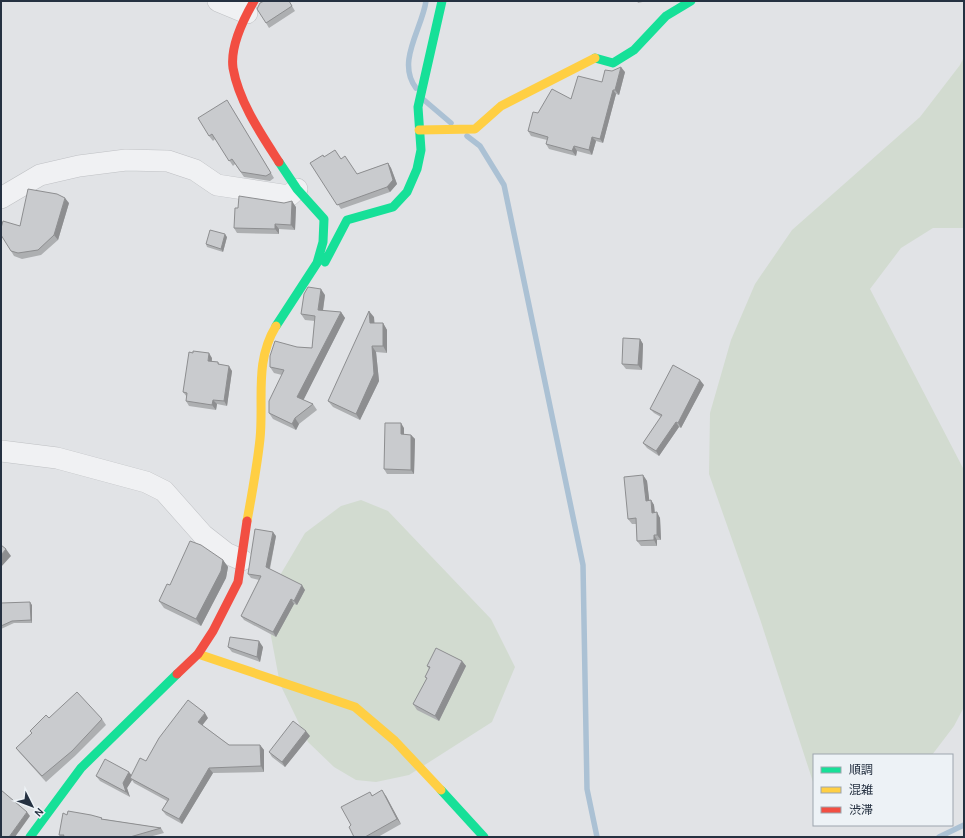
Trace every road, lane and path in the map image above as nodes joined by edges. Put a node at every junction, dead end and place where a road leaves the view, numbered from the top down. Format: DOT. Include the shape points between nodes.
graph roads {
  1 [pos="218,1"];
  2 [pos="442,1"];
  3 [pos="692,1"];
  4 [pos="250,7"];
  5 [pos="419,130"];
  6 [pos="297,189"];
  7 [pos="1,198"];
  8 [pos="318,263"];
  9 [pos="1,451"];
  10 [pos="242,560"];
  11 [pos="198,654"];
  12 [pos="30,837"];
  13 [pos="484,837"];
  1 -- 4 [label="street"];
  2 -- 5 [label="street" via="418,107"];
  3 -- 5 [label="street" via="666,16 634,50 613,63 592,58 501,106 475,129"];
  4 -- 6 [label="street" via="235,44 233,67 241,95 264,139"];
  5 -- 8 [label="street" via="421,150 407,192 393,208 347,220 322,266"];
  6 -- 7 [label="street" via="289,196 217,185 195,170 168,161 126,160 79,166 40,175"];
  6 -- 8 [label="street" via="324,219 323,242"];
  8 -- 10 [label="street" via="269,338 262,360 260,439"];
  9 -- 10 [label="street" via="57,458 146,482 164,491 203,536 226,553"];
  10 -- 11 [label="street" via="238,582"];
  11 -- 12 [label="street" via="81,768"];
  11 -- 13 [label="street" via="355,707 395,741"];
}
